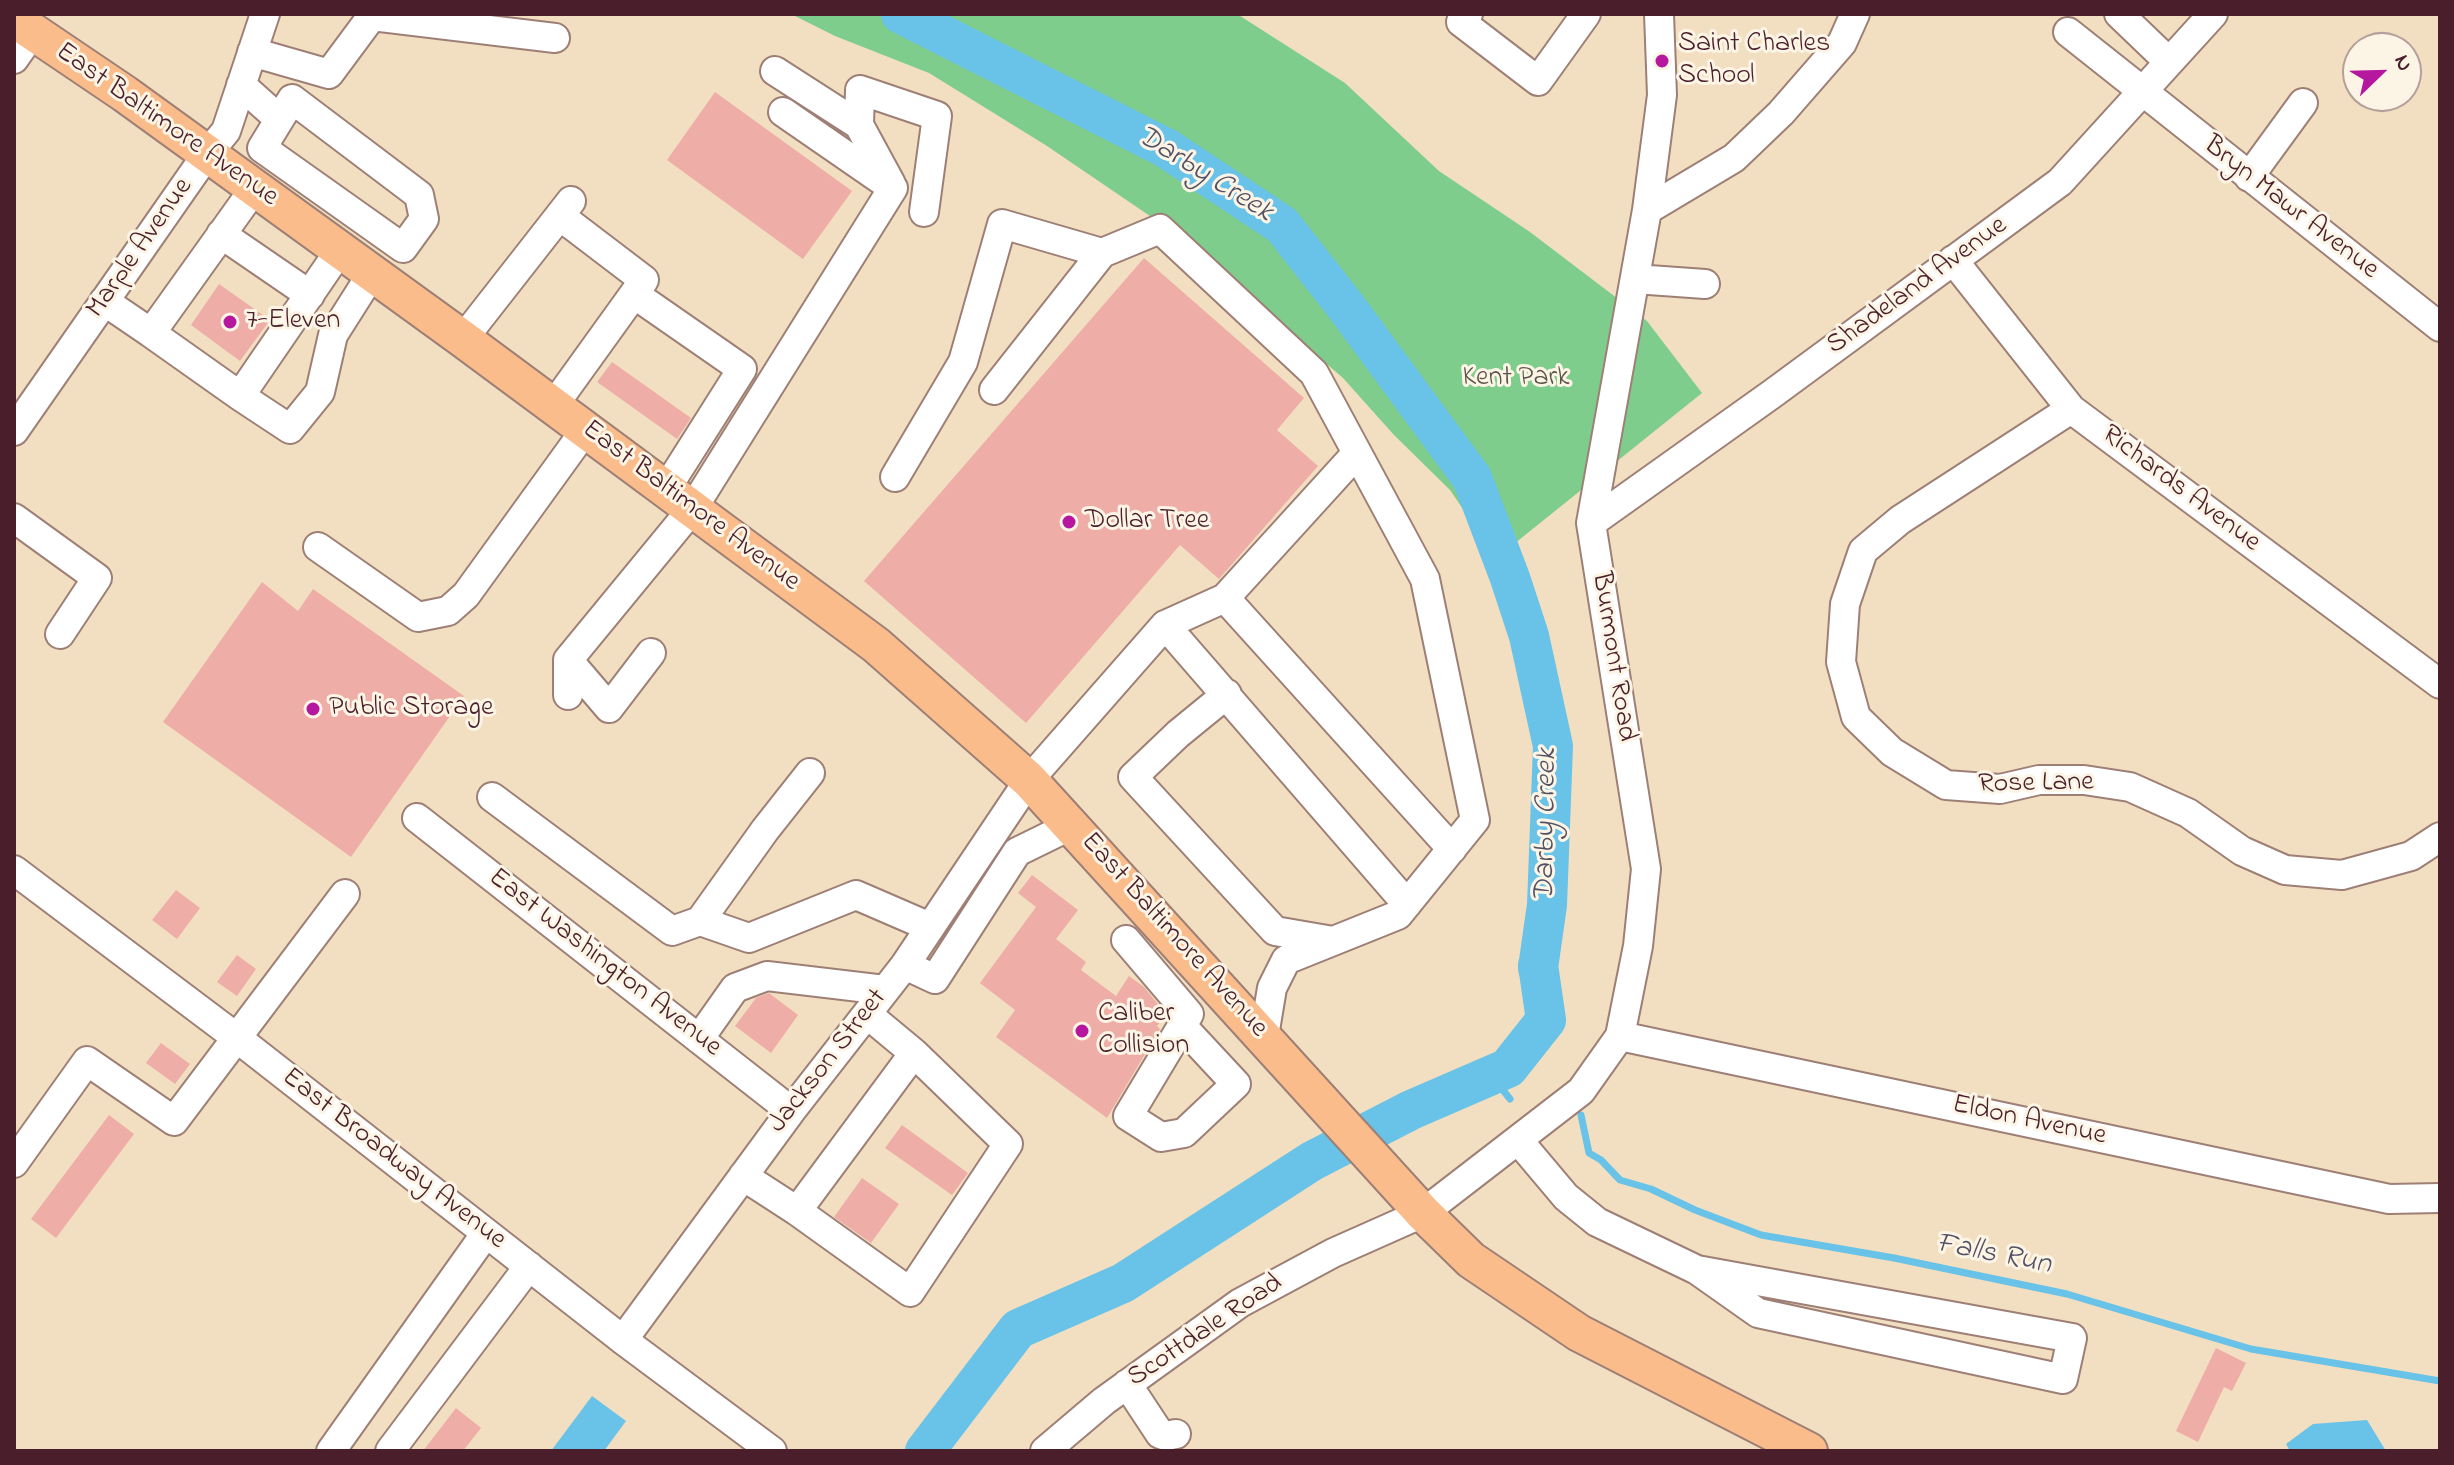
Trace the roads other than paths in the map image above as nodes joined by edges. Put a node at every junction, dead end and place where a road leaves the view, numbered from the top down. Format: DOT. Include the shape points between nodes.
graph roads {
  1 [pos="265,14"];
  2 [pos="1468,14"];
  3 [pos="1586,14"];
  4 [pos="1659,14"];
  5 [pos="1855,14"];
  6 [pos="2119,14"];
  7 [pos="2213,14"];
  8 [pos="2068,32"];
  9 [pos="20,37"];
  10 [pos="555,38"];
  11 [pos="252,52"];
  12 [pos="2168,61"];
  13 [pos="775,71"];
  14 [pos="241,85"];
  15 [pos="2141,92"];
  16 [pos="2303,103"];
  17 [pos="783,112"];
  18 [pos="279,119"];
  19 [pos="859,125"];
  20 [pos="207,154"];
  21 [pos="2249,177"];
  22 [pos="893,188"];
  23 [pos="254,189"];
  24 [pos="1647,210"];
  25 [pos="924,212"];
  26 [pos="221,234"];
  27 [pos="340,250"];
  28 [pos="1102,253"];
  29 [pos="1953,260"];
  30 [pos="371,275"];
  31 [pos="1635,279"];
  32 [pos="1705,284"];
  33 [pos="634,294"];
  34 [pos="310,295"];
  35 [pos="104,301"];
  36 [pos="2440,327"];
  37 [pos="151,333"];
  38 [pos="463,339"];
  39 [pos="994,390"];
  40 [pos="240,396"];
  41 [pos="554,405"];
  42 [pos="2071,409"];
  43 [pos="586,429"];
  44 [pos="14,431"];
  45 [pos="1357,453"];
  46 [pos="895,477"];
  47 [pos="680,498"];
  48 [pos="14,518"];
  49 [pos="1591,523"];
  50 [pos="318,547"];
  51 [pos="1225,598"];
  52 [pos="1165,625"];
  53 [pos="60,634"];
  54 [pos="651,653"];
  55 [pos="568,660"];
  56 [pos="2440,684"];
  57 [pos="1227,694"];
  58 [pos="568,695"];
  59 [pos="810,773"];
  60 [pos="1029,780"];
  61 [pos="492,797"];
  62 [pos="417,818"];
  63 [pos="1072,825"];
  64 [pos="2440,837"];
  65 [pos="1452,849"];
  66 [pos="18,881"];
  67 [pos="345,894"];
  68 [pos="1407,904"];
  69 [pos="1152,913"];
  70 [pos="700,921"];
  71 [pos="930,927"];
  72 [pos="1334,941"];
  73 [pos="905,965"];
  74 [pos="885,990"];
  75 [pos="867,1014"];
  76 [pos="1182,1026"];
  77 [pos="1264,1036"];
  78 [pos="1620,1036"];
  79 [pos="237,1038"];
  80 [pos="699,1039"];
  81 [pos="914,1053"];
  82 [pos="791,1111"];
  83 [pos="1518,1140"];
  84 [pos="14,1163"];
  85 [pos="743,1176"];
  86 [pos="2440,1198"];
  87 [pos="1414,1202"];
  88 [pos="797,1211"];
  89 [pos="486,1233"];
  90 [pos="529,1266"];
  91 [pos="1697,1270"];
  92 [pos="623,1340"];
  93 [pos="1127,1384"];
  94 [pos="1176,1434"];
  95 [pos="331,1451"];
  96 [pos="390,1451"];
  97 [pos="772,1451"];
  98 [pos="1045,1451"];
  99 [pos="1809,1451"];
  1 -- 11 [label="street, Marple Avenue"];
  2 -- 3 [label="street" via="1461,22 1538,81"];
  4 -- 24 [label="street, Burmont Road" via="1662,95"];
  5 -- 24 [label="street" via="1842,43 1734,158"];
  6 -- 12 [label="street"];
  7 -- 12 [label="street, Shadeland Avenue"];
  8 -- 15 [label="street, Bryn Mawr Avenue"];
  9 -- 20 [label="main road, East Baltimore Avenue" via="125,94"];
  10 -- 11 [label="street" via="372,16 329,74"];
  11 -- 14 [label="street, Marple Avenue"];
  12 -- 15 [label="street, Shadeland Avenue"];
  13 -- 19 [label="street"];
  14 -- 18 [label="street"];
  14 -- 20 [label="street, Marple Avenue" via="226,131"];
  15 -- 21 [label="street, Bryn Mawr Avenue"];
  15 -- 29 [label="street, Shadeland Avenue" via="2060,182"];
  16 -- 21 [label="street"];
  17 -- 22 [label="street"];
  18 -- 18 [label="street" via="262,148 403,248 424,219 419,195 292,99"];
  19 -- 22 [label="street"];
  19 -- 25 [label="street" via="860,90 937,116"];
  20 -- 23 [label="main road, East Baltimore Avenue"];
  20 -- 35 [label="street, Marple Avenue"];
  21 -- 36 [label="street, Bryn Mawr Avenue"];
  22 -- 47 [label="street"];
  23 -- 26 [label="street"];
  23 -- 27 [label="main road, East Baltimore Avenue"];
  24 -- 31 [label="street, Burmont Road"];
  26 -- 34 [label="street"];
  26 -- 37 [label="street"];
  27 -- 30 [label="main road, East Baltimore Avenue"];
  27 -- 34 [label="street"];
  28 -- 39 [label="street"];
  28 -- 45 [label="street" via="1160,229 1314,373"];
  28 -- 46 [label="street" via="1002,224 963,362"];
  29 -- 42 [label="street, Richards Avenue"];
  29 -- 49 [label="street, Shadeland Avenue"];
  30 -- 38 [label="main road, East Baltimore Avenue"];
  30 -- 40 [label="street" via="333,335 320,392 290,429"];
  31 -- 32 [label="street"];
  31 -- 49 [label="street, Burmont Road"];
  33 -- 38 [label="street" via="644,280 566,208"];
  33 -- 41 [label="street"];
  33 -- 47 [label="street" via="742,369"];
  34 -- 40 [label="street"];
  35 -- 37 [label="street"];
  35 -- 44 [label="street, Marple Avenue"];
  37 -- 40 [label="street"];
  38 -- 41 [label="main road, East Baltimore Avenue"];
  41 -- 43 [label="main road, East Baltimore Avenue"];
  42 -- 56 [label="street, Richards Avenue"];
  42 -- 64 [label="street, Rose Lane" via="1900,520 1863,551 1845,604 1841,662 1856,717 1892,752 1946,785 2000,789 2039,780 2084,780 2130,787 2188,813 2242,851 2285,870 2342,875 2411,856"];
  43 -- 47 [label="main road, East Baltimore Avenue"];
  43 -- 50 [label="street" via="466,595 448,611 418,617"];
  45 -- 51 [label="street"];
  45 -- 65 [label="street" via="1425,579 1475,820"];
  47 -- 55 [label="street"];
  47 -- 60 [label="main road, East Baltimore Avenue" via="876,645"];
  48 -- 53 [label="street" via="97,578"];
  49 -- 78 [label="street, Burmont Road" via="1646,869"];
  51 -- 52 [label="street"];
  51 -- 65 [label="street"];
  52 -- 57 [label="street"];
  52 -- 60 [label="street, Jackson Street"];
  54 -- 55 [label="street" via="609,708"];
  55 -- 58 [label="street"];
  57 -- 68 [label="street"];
  57 -- 72 [label="street" via="1133,777 1275,931"];
  59 -- 70 [label="street"];
  60 -- 63 [label="main road, East Baltimore Avenue"];
  60 -- 71 [label="street, Jackson Street"];
  61 -- 70 [label="street" via="672,931"];
  62 -- 80 [label="street, East Washington Avenue"];
  63 -- 69 [label="main road, East Baltimore Avenue"];
  63 -- 73 [label="street" via="1017,852 935,979"];
  65 -- 68 [label="street"];
  66 -- 79 [label="street, East Broadway Avenue"];
  67 -- 79 [label="street"];
  68 -- 72 [label="street" via="1398,915"];
  69 -- 76 [label="street" via="1118,948 1189,1014"];
  69 -- 77 [label="main road, East Baltimore Avenue"];
  70 -- 71 [label="street" via="749,938 856,895"];
  71 -- 73 [label="street, Jackson Street"];
  72 -- 77 [label="street" via="1286,960 1272,988"];
  73 -- 74 [label="street, Jackson Street"];
  74 -- 75 [label="street, Jackson Street"];
  74 -- 80 [label="street" via="767,976 735,988"];
  75 -- 81 [label="street"];
  75 -- 82 [label="street, Jackson Street"];
  77 -- 87 [label="main road, East Baltimore Avenue"];
  78 -- 83 [label="street, Burmont Road" via="1581,1091"];
  78 -- 86 [label="street, Eldon Avenue" via="2389,1199"];
  79 -- 84 [label="street" via="174,1121 87,1061"];
  79 -- 89 [label="street, East Broadway Avenue"];
  80 -- 82 [label="street, East Washington Avenue"];
  81 -- 88 [label="street"];
  81 -- 88 [label="street" via="1008,1144 910,1292"];
  82 -- 85 [label="street, Jackson Street"];
  83 -- 87 [label="street, Burmont Road"];
  83 -- 91 [label="street" via="1566,1197 1597,1222"];
  85 -- 88 [label="street"];
  85 -- 92 [label="street, Jackson Street"];
  87 -- 93 [label="street, Scottdale Road" via="1240,1303"];
  87 -- 99 [label="main road, East Baltimore Avenue" via="1471,1260 1579,1333"];
  89 -- 90 [label="street, East Broadway Avenue"];
  89 -- 95 [label="street"];
  90 -- 92 [label="street, East Broadway Avenue"];
  90 -- 96 [label="street"];
  91 -- 91 [label="street" via="1758,1313 2063,1379 2072,1338"];
  92 -- 97 [label="street, East Broadway Avenue"];
  93 -- 94 [label="street" via="1160,1434"];
  93 -- 98 [label="street, Scottdale Road"];
}
